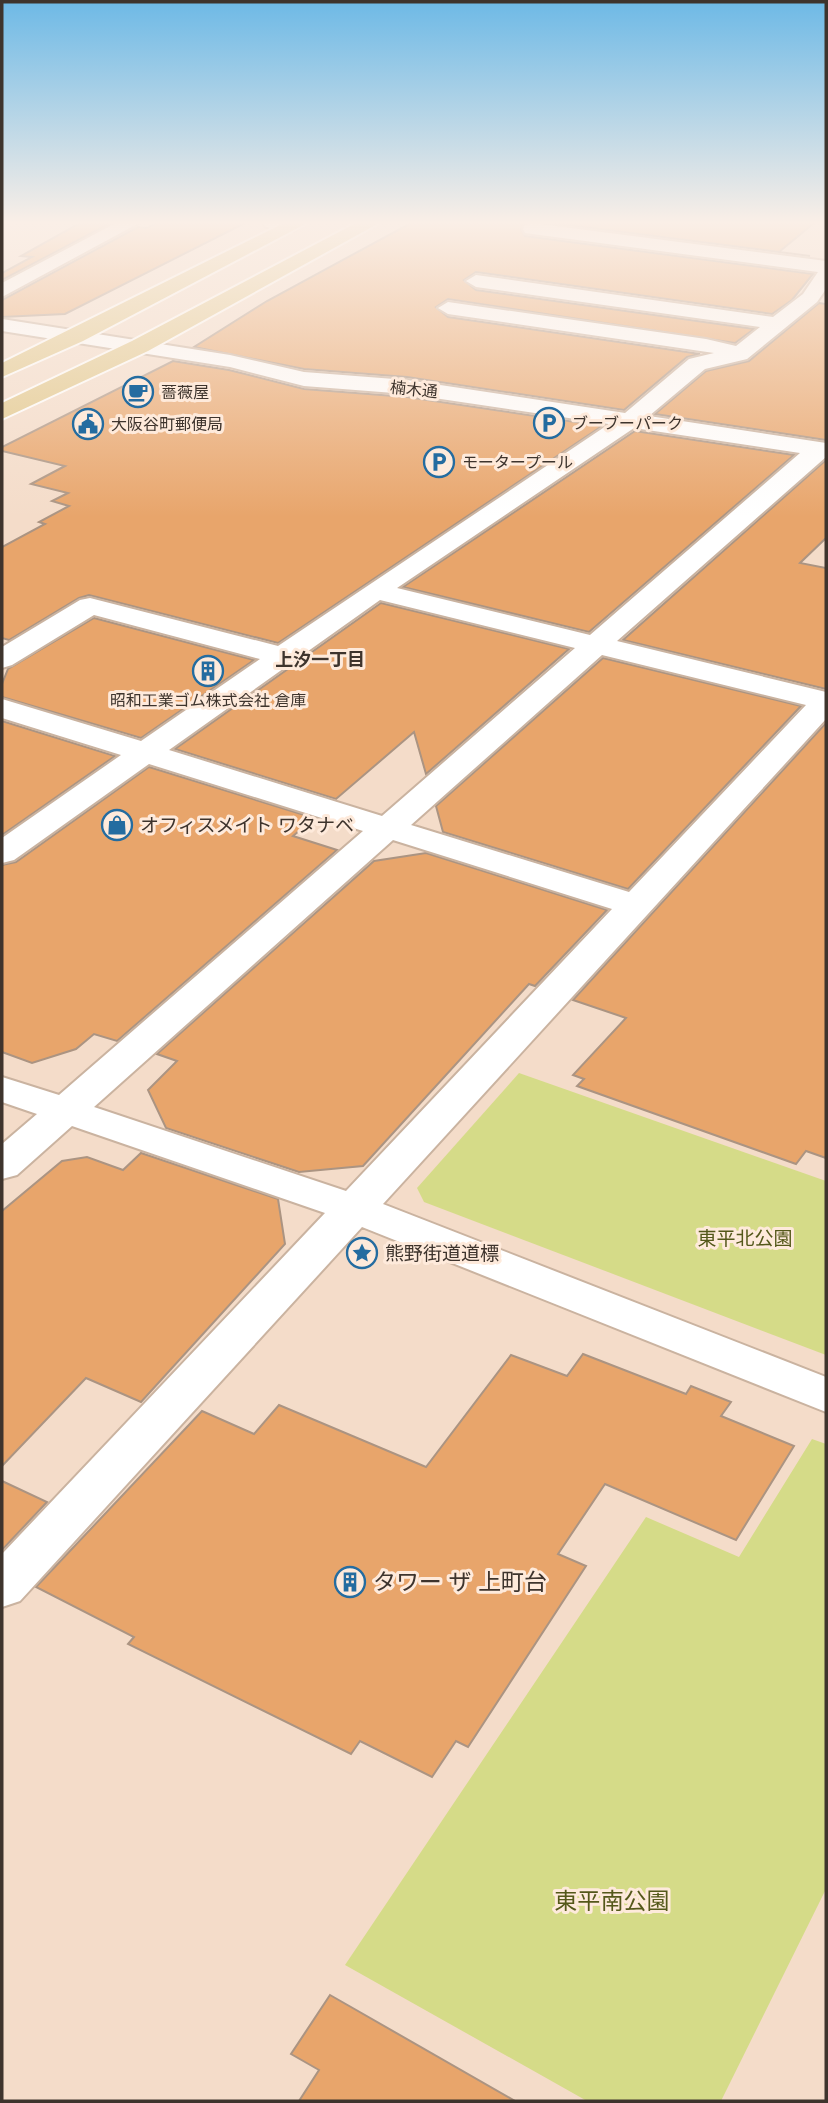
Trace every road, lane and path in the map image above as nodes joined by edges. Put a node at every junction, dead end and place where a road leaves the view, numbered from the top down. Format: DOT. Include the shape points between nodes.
graph roads {
  1 [pos="107,321"];
  2 [pos="186,321"];
  3 [pos="540,321"];
  4 [pos="759,321"];
  5 [pos="782,321"];
  6 [pos="779,324"];
  7 [pos="2,326"];
  8 [pos="76,337"];
  9 [pos="140,346"];
  10 [pos="739,354"];
  11 [pos="2,371"];
  12 [pos="2,412"];
  13 [pos="632,419"];
  14 [pos="823,449"];
  15 [pos="375,591"];
  16 [pos="597,644"];
  17 [pos="284,656"];
  18 [pos="2,659"];
  19 [pos="826,701"];
  20 [pos="2,708"];
  21 [pos="146,752"];
  22 [pos="388,827"];
  23 [pos="2,853"];
  24 [pos="635,905"];
  25 [pos="2,1089"];
  26 [pos="64,1111"];
  27 [pos="2,1166"];
  28 [pos="357,1209"];
  29 [pos="826,1395"];
  30 [pos="2,1587"];
  1 -- 8 [label="main road"];
  2 -- 9 [label="main road"];
  3 -- 10 [label="street" via="706,345"];
  4 -- 6 [label="street"];
  5 -- 6 [label="street"];
  6 -- 10 [label="street"];
  7 -- 8 [label="street, 楠木通"];
  8 -- 9 [label="street, 楠木通"];
  8 -- 11 [label="main road"];
  9 -- 12 [label="main road"];
  9 -- 13 [label="street, 楠木通" via="230,360 320,382 407,387"];
  10 -- 13 [label="street" via="697,364"];
  13 -- 14 [label="street, 楠木通"];
  13 -- 15 [label="street"];
  14 -- 16 [label="street"];
  15 -- 16 [label="street"];
  15 -- 17 [label="street"];
  16 -- 19 [label="street"];
  16 -- 22 [label="street"];
  17 -- 18 [label="street" via="90,606"];
  17 -- 21 [label="street"];
  19 -- 24 [label="street"];
  20 -- 21 [label="street"];
  21 -- 22 [label="street"];
  21 -- 23 [label="street"];
  22 -- 24 [label="street"];
  22 -- 26 [label="street"];
  24 -- 28 [label="street"];
  25 -- 26 [label="street"];
  26 -- 27 [label="street"];
  26 -- 28 [label="street"];
  28 -- 29 [label="street"];
  28 -- 30 [label="street"];
}
